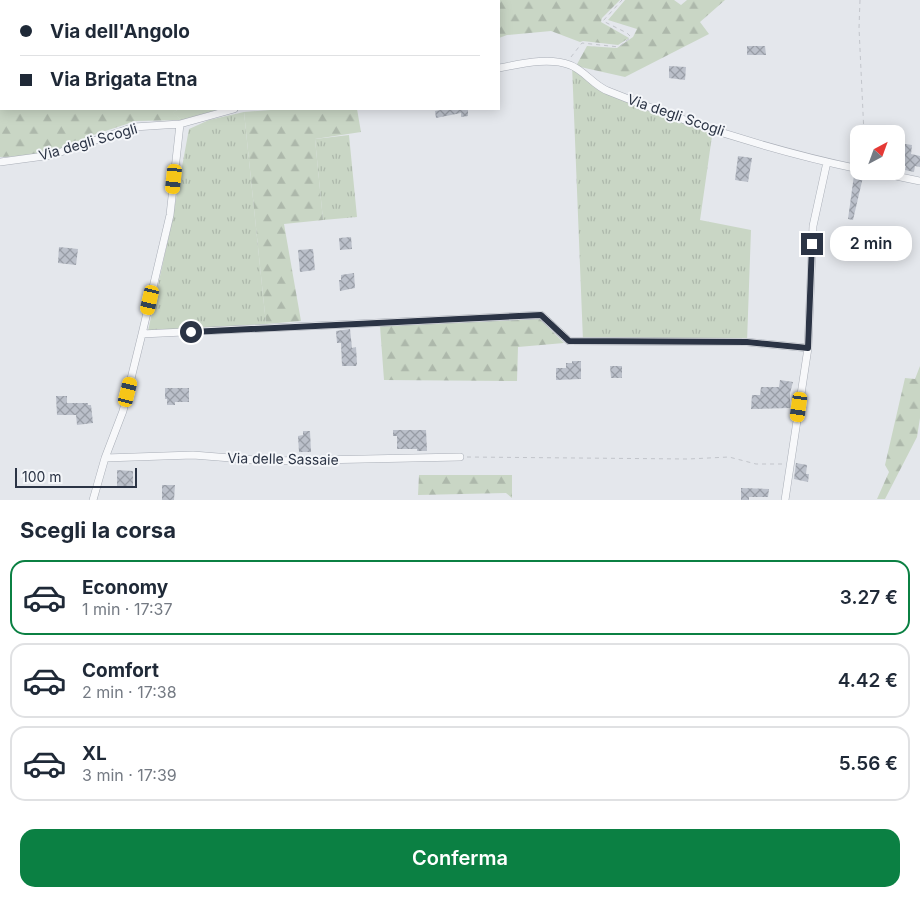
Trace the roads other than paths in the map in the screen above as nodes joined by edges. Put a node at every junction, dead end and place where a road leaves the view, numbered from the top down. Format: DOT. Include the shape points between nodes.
graph roads {
  1 [pos="500,68"];
  2 [pos="230,110"];
  3 [pos="180,124"];
  4 [pos="0,162"];
  5 [pos="827,162"];
  6 [pos="850,167"];
  7 [pos="905,178"];
  8 [pos="920,181"];
  9 [pos="142,334"];
  10 [pos="808,348"];
  11 [pos="460,457"];
  12 [pos="105,458"];
  13 [pos="93,500"];
  14 [pos="785,500"];
  1 -- 5 [label="street, Via degli Scogli" via="544,61 572,65 604,90 690,123"];
  2 -- 3 [label="street, Via degli Scogli"];
  3 -- 4 [label="street, Via degli Scogli" via="134,127 52,155"];
  3 -- 9 [label="street" via="170,215"];
  5 -- 6 [label="street, Via degli Scogli"];
  5 -- 10 [label="street" via="813,226"];
  7 -- 8 [label="street"];
  9 -- 10 [label="street" via="541,315 569,341 747,342"];
  9 -- 12 [label="street" via="123,411"];
  10 -- 14 [label="street"];
  11 -- 12 [label="street, Via delle Sassaie" via="270,461 193,455"];
  12 -- 13 [label="street"];
}
